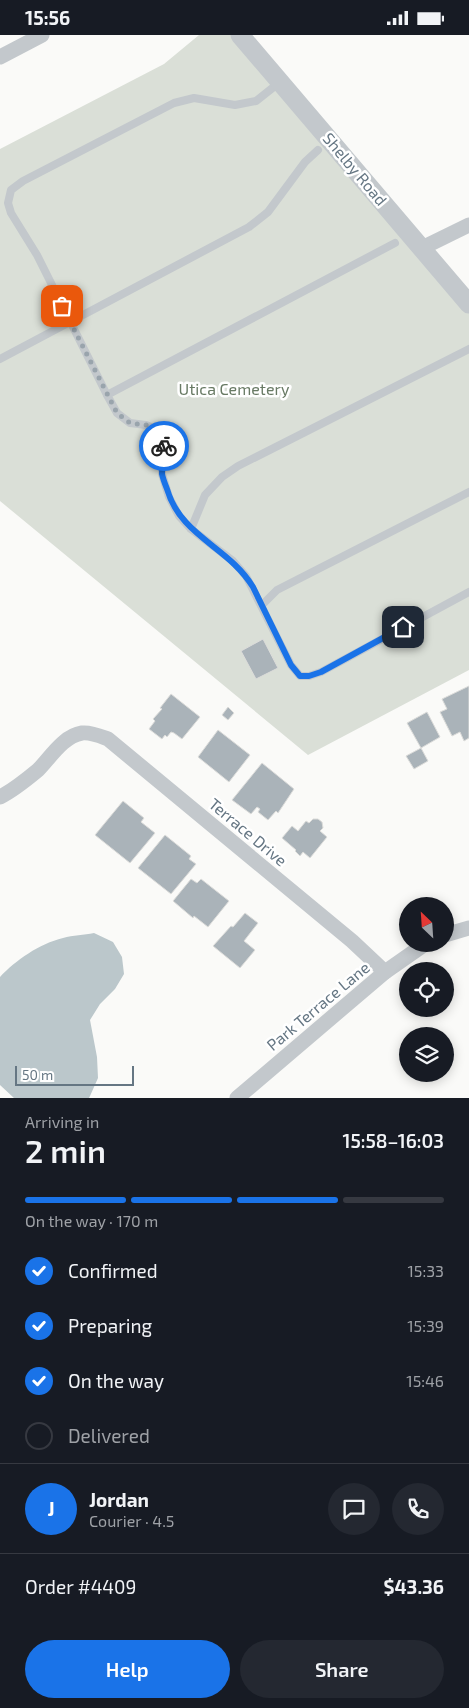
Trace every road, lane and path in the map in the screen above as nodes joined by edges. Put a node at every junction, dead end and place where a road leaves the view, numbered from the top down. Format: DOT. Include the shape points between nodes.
graph roads {
  1 [pos="42,35"];
  2 [pos="240,35"];
  3 [pos="0,57"];
  4 [pos="280,82"];
  5 [pos="318,150"];
  6 [pos="469,225"];
  7 [pos="395,243"];
  8 [pos="422,248"];
  9 [pos="469,304"];
  10 [pos="70,323"];
  11 [pos="469,349"];
  12 [pos="0,359"];
  13 [pos="107,395"];
  14 [pos="469,493"];
  15 [pos="191,529"];
  16 [pos="469,592"];
  17 [pos="262,605"];
  18 [pos="0,797"];
  19 [pos="469,928"];
  20 [pos="454,932"];
  21 [pos="412,953"];
  22 [pos="385,972"];
  23 [pos="237,1098"];
  1 -- 3 [label="street"];
  2 -- 4 [label="street, Shelby Road"];
  4 -- 8 [label="street, Shelby Road"];
  4 -- 10 [label="lane" via="256,101 235,105 194,98 174,103 11,190 8,203 11,213 38,255"];
  5 -- 10 [label="lane" via="268,212 249,227"];
  6 -- 8 [label="street"];
  7 -- 13 [label="lane"];
  8 -- 9 [label="street, Shelby Road"];
  10 -- 12 [label="lane"];
  10 -- 13 [label="lane"];
  11 -- 15 [label="lane" via="238,466 205,495"];
  13 -- 15 [label="lane" via="117,413 130,423 158,429 164,441 162,474 169,497 179,516"];
  14 -- 17 [label="lane" via="277,590"];
  15 -- 17 [label="lane" via="240,568"];
  16 -- 17 [label="lane" via="309,676 300,676 291,665"];
  18 -- 22 [label="street, Terrace Drive" via="38,769 68,739 81,733 108,739"];
  19 -- 20 [label="street"];
  21 -- 22 [label="street, Park Terrace Lane"];
  22 -- 23 [label="street, Park Terrace Lane"];
}
